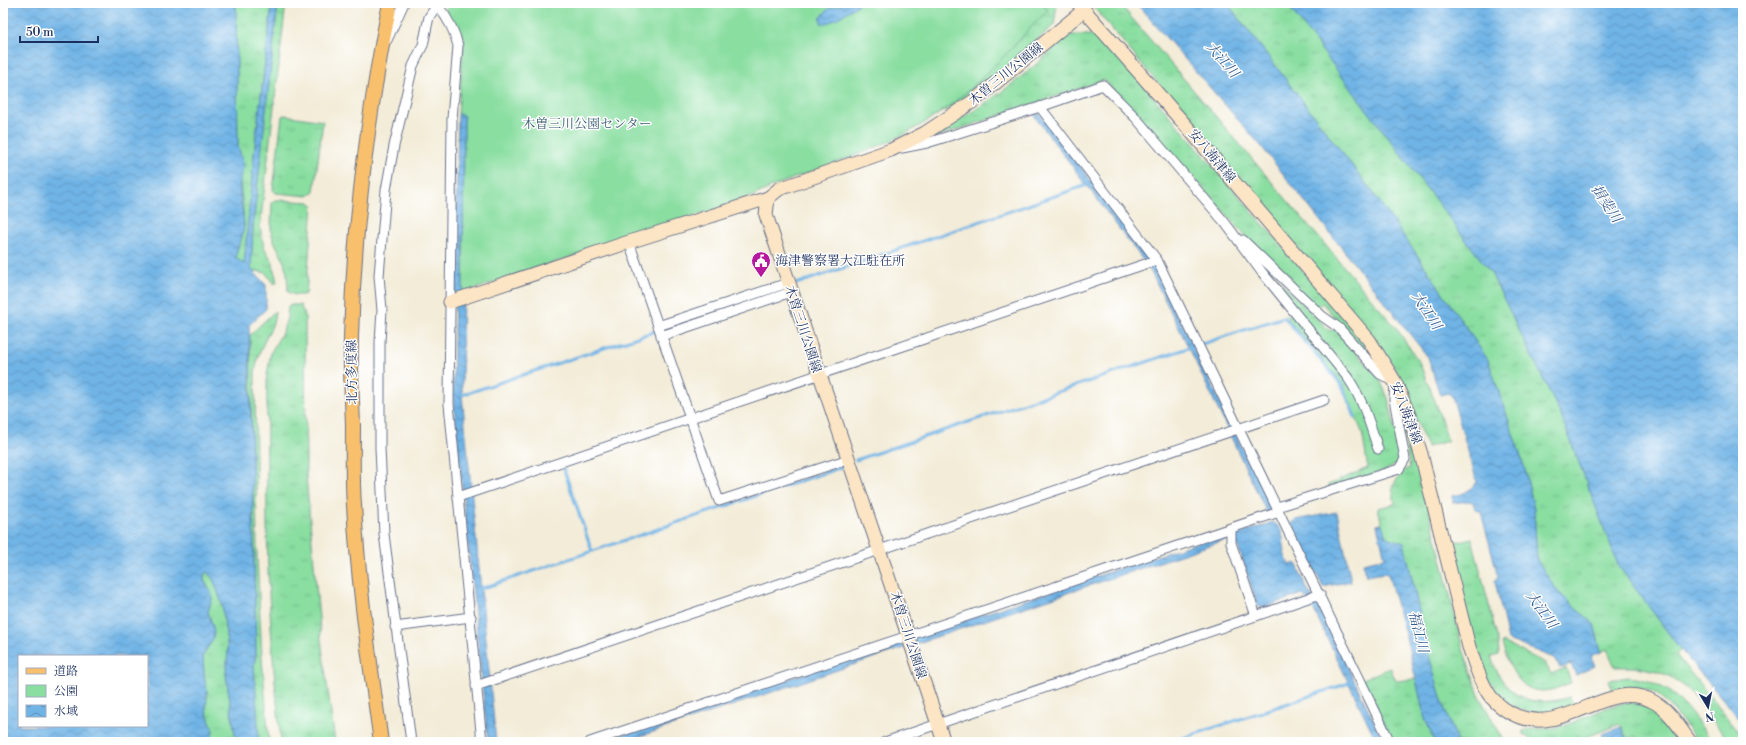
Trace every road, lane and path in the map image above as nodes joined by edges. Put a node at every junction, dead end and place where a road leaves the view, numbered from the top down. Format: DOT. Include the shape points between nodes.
graph roads {
  1 [pos="390,3"];
  2 [pos="404,3"];
  3 [pos="437,4"];
  4 [pos="1081,7"];
  5 [pos="379,58"];
  6 [pos="1040,107"];
  7 [pos="891,150"];
  8 [pos="768,198"];
  9 [pos="1226,224"];
  10 [pos="629,242"];
  11 [pos="1156,260"];
  12 [pos="790,288"];
  13 [pos="456,300"];
  14 [pos="658,326"];
  15 [pos="661,336"];
  16 [pos="819,375"];
  17 [pos="1396,382"];
  18 [pos="1324,400"];
  19 [pos="690,418"];
  20 [pos="1234,430"];
  21 [pos="1378,449"];
  22 [pos="849,459"];
  23 [pos="459,496"];
  24 [pos="1278,510"];
  25 [pos="1231,530"];
  26 [pos="879,550"];
  27 [pos="1317,595"];
  28 [pos="1256,616"];
  29 [pos="471,617"];
  30 [pos="395,627"];
  31 [pos="910,641"];
  32 [pos="479,685"];
  33 [pos="938,724"];
  34 [pos="382,742"];
  35 [pos="411,742"];
  36 [pos="482,742"];
  37 [pos="590,742"];
  38 [pos="885,742"];
  39 [pos="944,742"];
  40 [pos="1390,742"];
  41 [pos="1690,742"];
  1 -- 5 [label="main road, 北方多度線"];
  2 -- 5 [label="street"];
  3 -- 13 [label="street" via="456,36 458,46 452,119"];
  3 -- 30 [label="street" via="429,17 423,45 412,66 394,146 386,190 379,276 382,310 380,448 384,534"];
  4 -- 7 [label="main road, 木曽三川公園線" via="974,100 925,133"];
  4 -- 17 [label="main road, 安八海津線" via="1369,340"];
  5 -- 34 [label="main road, 北方多度線" via="362,185 351,338 354,504 368,649"];
  6 -- 7 [label="street" via="927,143"];
  6 -- 9 [label="street" via="1103,85 1135,117"];
  6 -- 11 [label="street"];
  7 -- 8 [label="main road, 木曽三川公園線" via="778,189"];
  8 -- 10 [label="main road"];
  8 -- 12 [label="main road, 木曽三川公園線" via="766,215"];
  9 -- 17 [label="street" via="1322,316 1339,328 1380,374"];
  9 -- 21 [label="street" via="1348,378 1362,400"];
  10 -- 13 [label="main road"];
  10 -- 14 [label="street"];
  11 -- 16 [label="street"];
  11 -- 20 [label="street"];
  12 -- 14 [label="street"];
  12 -- 15 [label="street"];
  12 -- 16 [label="main road, 木曽三川公園線"];
  13 -- 23 [label="street" via="449,404"];
  14 -- 15 [label="street"];
  15 -- 19 [label="street"];
  16 -- 19 [label="street"];
  16 -- 22 [label="main road, 木曽三川公園線"];
  17 -- 24 [label="street" via="1394,399 1405,459 1398,469"];
  17 -- 41 [label="main road, 安八海津線" via="1421,454 1469,646 1491,696 1507,712 1527,720 1544,720 1559,719 1616,696 1634,696 1654,702 1669,715"];
  18 -- 20 [label="street"];
  19 -- 22 [label="street" via="718,501"];
  19 -- 23 [label="street"];
  20 -- 24 [label="street"];
  20 -- 26 [label="street"];
  22 -- 26 [label="main road, 木曽三川公園線"];
  23 -- 29 [label="street"];
  24 -- 25 [label="street"];
  24 -- 27 [label="street"];
  25 -- 28 [label="street" via="1231,543"];
  25 -- 31 [label="street"];
  26 -- 31 [label="main road, 木曽三川公園線"];
  26 -- 32 [label="street"];
  27 -- 28 [label="street"];
  27 -- 40 [label="street"];
  28 -- 33 [label="street"];
  29 -- 30 [label="street"];
  29 -- 32 [label="street"];
  30 -- 35 [label="street"];
  31 -- 33 [label="main road, 木曽三川公園線"];
  31 -- 37 [label="street"];
  32 -- 36 [label="street"];
  33 -- 38 [label="street"];
  33 -- 39 [label="main road, 木曽三川公園線"];
}
